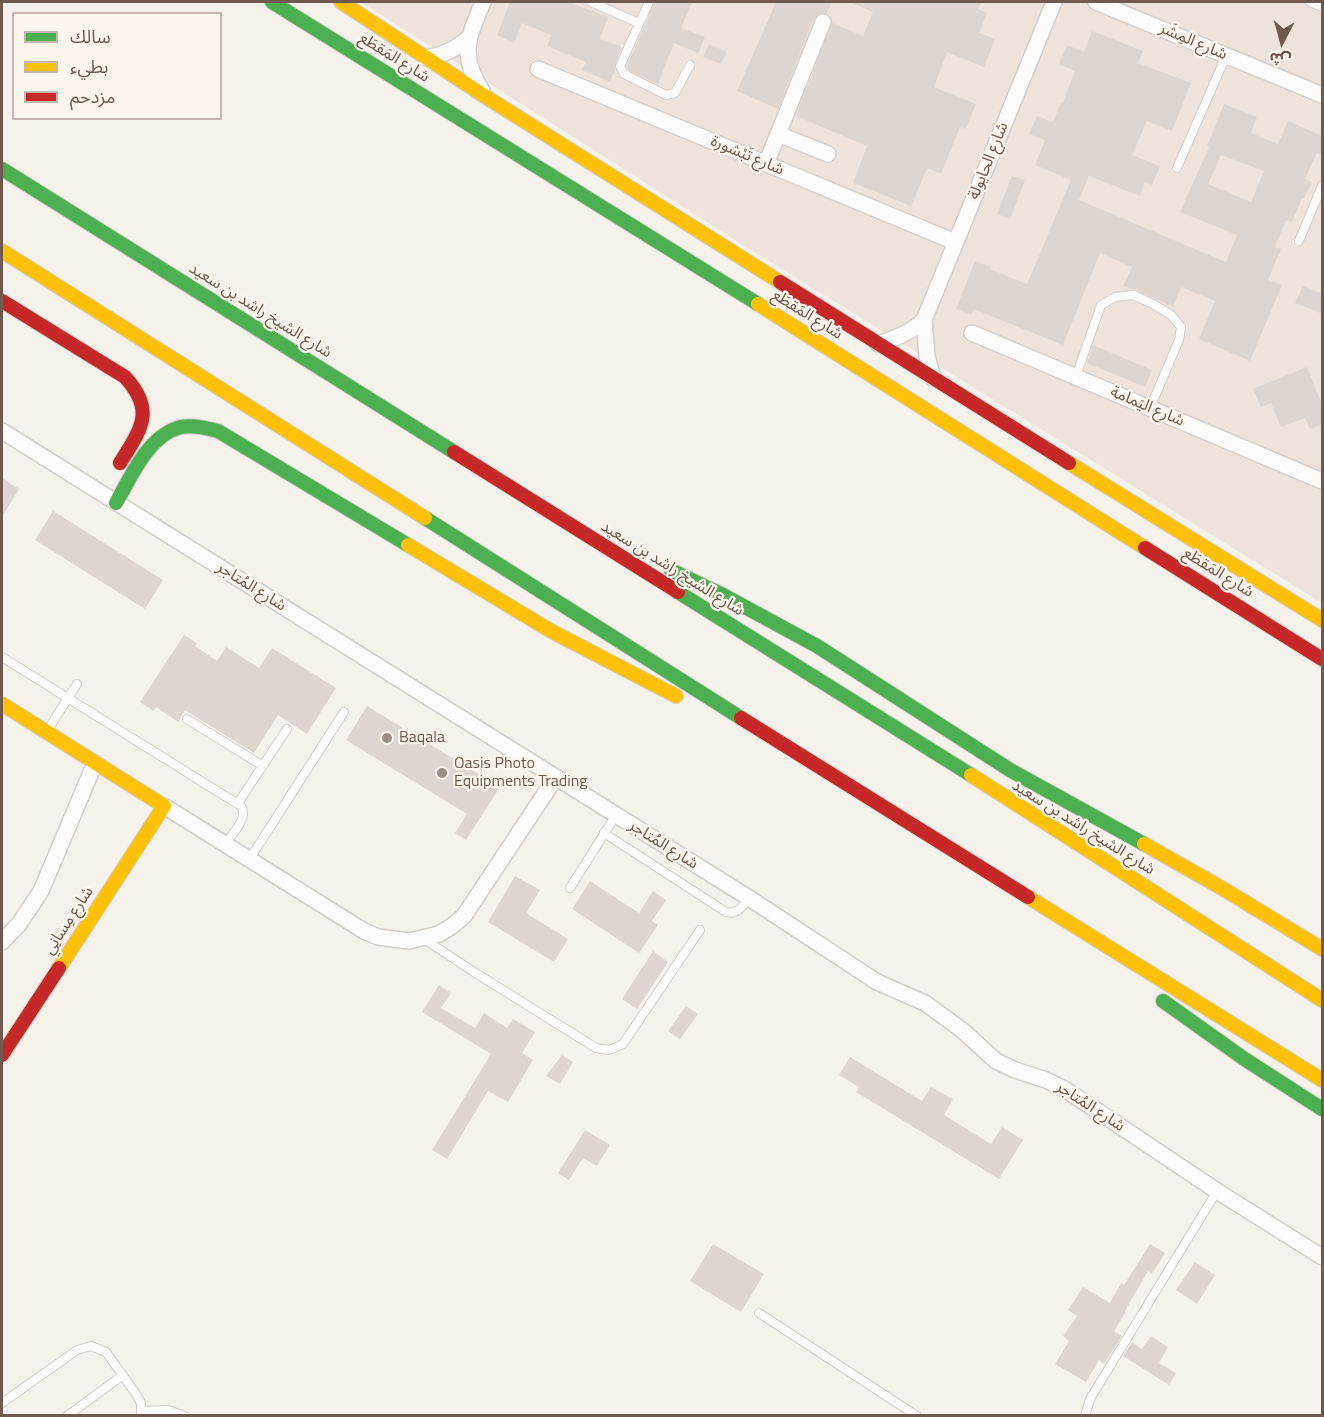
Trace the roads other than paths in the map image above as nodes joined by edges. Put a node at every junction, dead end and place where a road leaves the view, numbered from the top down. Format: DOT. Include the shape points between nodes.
graph roads {
  1 [pos="272,2"];
  2 [pos="341,2"];
  3 [pos="483,2"];
  4 [pos="591,2"];
  5 [pos="649,2"];
  6 [pos="1054,2"];
  7 [pos="1096,2"];
  8 [pos="1310,2"];
  9 [pos="1323,7"];
  10 [pos="823,22"];
  11 [pos="639,23"];
  12 [pos="468,38"];
  13 [pos="1226,56"];
  14 [pos="426,58"];
  15 [pos="690,65"];
  16 [pos="538,69"];
  17 [pos="1323,95"];
  18 [pos="486,96"];
  19 [pos="778,134"];
  20 [pos="828,154"];
  21 [pos="766,164"];
  22 [pos="1177,168"];
  23 [pos="2,169"];
  24 [pos="1323,186"];
  25 [pos="653,238"];
  26 [pos="1299,241"];
  27 [pos="955,242"];
  28 [pos="2,251"];
  29 [pos="2,301"];
  30 [pos="924,320"];
  31 [pos="844,321"];
  32 [pos="972,333"];
  33 [pos="878,344"];
  34 [pos="1076,376"];
  35 [pos="933,378"];
  36 [pos="1150,408"];
  37 [pos="2,431"];
  38 [pos="1323,481"];
  39 [pos="106,485"];
  40 [pos="116,503"];
  41 [pos="1108,524"];
  42 [pos="1139,527"];
  43 [pos="1181,532"];
  44 [pos="584,533"];
  45 [pos="1169,542"];
  46 [pos="1323,620"];
  47 [pos="2,657"];
  48 [pos="1323,659"];
  49 [pos="77,684"];
  50 [pos="68,698"];
  51 [pos="687,703"];
  52 [pos="2,704"];
  53 [pos="344,712"];
  54 [pos="708,714"];
  55 [pos="187,719"];
  56 [pos="287,729"];
  57 [pos="46,732"];
  58 [pos="96,763"];
  59 [pos="263,766"];
  60 [pos="556,777"];
  61 [pos="865,796"];
  62 [pos="238,803"];
  63 [pos="164,806"];
  64 [pos="615,815"];
  65 [pos="911,824"];
  66 [pos="604,833"];
  67 [pos="225,844"];
  68 [pos="249,860"];
  69 [pos="570,888"];
  70 [pos="748,898"];
  71 [pos="700,930"];
  72 [pos="424,939"];
  73 [pos="2,942"];
  74 [pos="1323,949"];
  75 [pos="1116,968"];
  76 [pos="1155,996"];
  77 [pos="1323,999"];
  78 [pos="2,1055"];
  79 [pos="1323,1080"];
  80 [pos="1323,1110"];
  81 [pos="1216,1191"];
  82 [pos="1323,1257"];
  83 [pos="759,1313"];
  84 [pos="123,1375"];
  85 [pos="2,1403"];
  86 [pos="141,1413"];
  87 [pos="67,1416"];
  88 [pos="185,1416"];
  89 [pos="917,1416"];
  90 [pos="1084,1416"];
  1 -- 25 [label="main road, شارع المَقطَع"];
  2 -- 14 [label="main road, شارع المَقطَع"];
  3 -- 12 [label="street"];
  4 -- 11 [label="lane"];
  5 -- 11 [label="lane"];
  6 -- 27 [label="street, شارع الحايولة"];
  7 -- 13 [label="street, شارع المِشَر"];
  8 -- 9 [label="lane"];
  10 -- 19 [label="street"];
  11 -- 15 [label="lane" via="620,66 624,74 666,95 675,93"];
  12 -- 14 [label="street" via="446,54"];
  12 -- 18 [label="street" via="470,70"];
  13 -- 17 [label="street, شارع المِشَر"];
  13 -- 22 [label="lane"];
  14 -- 18 [label="main road, شارع المَقطَع"];
  16 -- 21 [label="street, شارع تَبْشورة"];
  18 -- 31 [label="main road, شارع المَقطَع"];
  19 -- 20 [label="street"];
  19 -- 21 [label="street"];
  21 -- 27 [label="street, شارع تَبْشورة"];
  23 -- 44 [label="main road, شارع الشيخ راشد بن سعيد"];
  24 -- 26 [label="lane"];
  25 -- 31 [label="main road" via="647,222 657,215 791,297"];
  25 -- 41 [label="main road, شارع المَقطَع"];
  27 -- 30 [label="street, شارع الحايولة"];
  28 -- 61 [label="main road"];
  29 -- 39 [label="main road" via="137,388 144,417"];
  30 -- 33 [label="street" via="900,337"];
  30 -- 35 [label="street, شارع الحايولة"];
  31 -- 33 [label="main road, شارع المَقطَع"];
  32 -- 34 [label="street, شارع اليَمامة"];
  33 -- 35 [label="main road, شارع المَقطَع"];
  34 -- 36 [label="street, شارع اليَمامة"];
  34 -- 36 [label="lane" via="1101,305 1115,297 1133,295 1171,315 1181,327"];
  35 -- 43 [label="main road, شارع المَقطَع"];
  36 -- 38 [label="street, شارع اليَمامة"];
  37 -- 39 [label="street, شارع المُتاجر"];
  39 -- 40 [label="street, شارع المُتاجر"];
  40 -- 51 [label="main road" via="162,436 189,425 219,431 551,631"];
  40 -- 60 [label="street, شارع المُتاجر"];
  41 -- 42 [label="main road"];
  41 -- 48 [label="main road, شارع المَقطَع"];
  43 -- 45 [label="main road"];
  43 -- 46 [label="main road, شارع المَقطَع"];
  44 -- 74 [label="main road" via="676,572 817,646 1030,782"];
  44 -- 77 [label="main road, شارع الشيخ راشد بن سعيد"];
  47 -- 50 [label="lane"];
  49 -- 50 [label="lane"];
  50 -- 57 [label="lane"];
  50 -- 62 [label="lane"];
  52 -- 57 [label="main road"];
  53 -- 68 [label="lane"];
  54 -- 61 [label="main road"];
  55 -- 59 [label="lane"];
  56 -- 59 [label="lane"];
  57 -- 58 [label="main road"];
  58 -- 63 [label="main road"];
  58 -- 73 [label="street" via="41,891"];
  59 -- 62 [label="lane"];
  60 -- 64 [label="street, شارع المُتاجر"];
  60 -- 72 [label="street" via="464,916 439,934"];
  61 -- 65 [label="main road"];
  62 -- 67 [label="lane" via="244,808 243,818"];
  63 -- 67 [label="street"];
  63 -- 78 [label="main road, شارع مِسانِي"];
  64 -- 66 [label="lane"];
  64 -- 70 [label="street, شارع المُتاجر"];
  65 -- 75 [label="main road"];
  65 -- 79 [label="main road"];
  66 -- 69 [label="lane"];
  66 -- 70 [label="lane" via="726,912 739,910"];
  67 -- 68 [label="street"];
  68 -- 72 [label="street" via="364,931 393,940"];
  70 -- 81 [label="street, شارع المُتاجر" via="877,982 925,1003 996,1061 1066,1090"];
  71 -- 72 [label="lane" via="622,1044 609,1050 596,1048"];
  76 -- 80 [label="main road"];
  81 -- 82 [label="street, شارع المُتاجر"];
  81 -- 90 [label="lane" via="1090,1399"];
  83 -- 89 [label="lane"];
  84 -- 85 [label="lane" via="106,1352 84,1346"];
  84 -- 86 [label="lane" via="141,1403"];
  84 -- 87 [label="lane"];
  86 -- 88 [label="lane" via="168,1410"];
}
